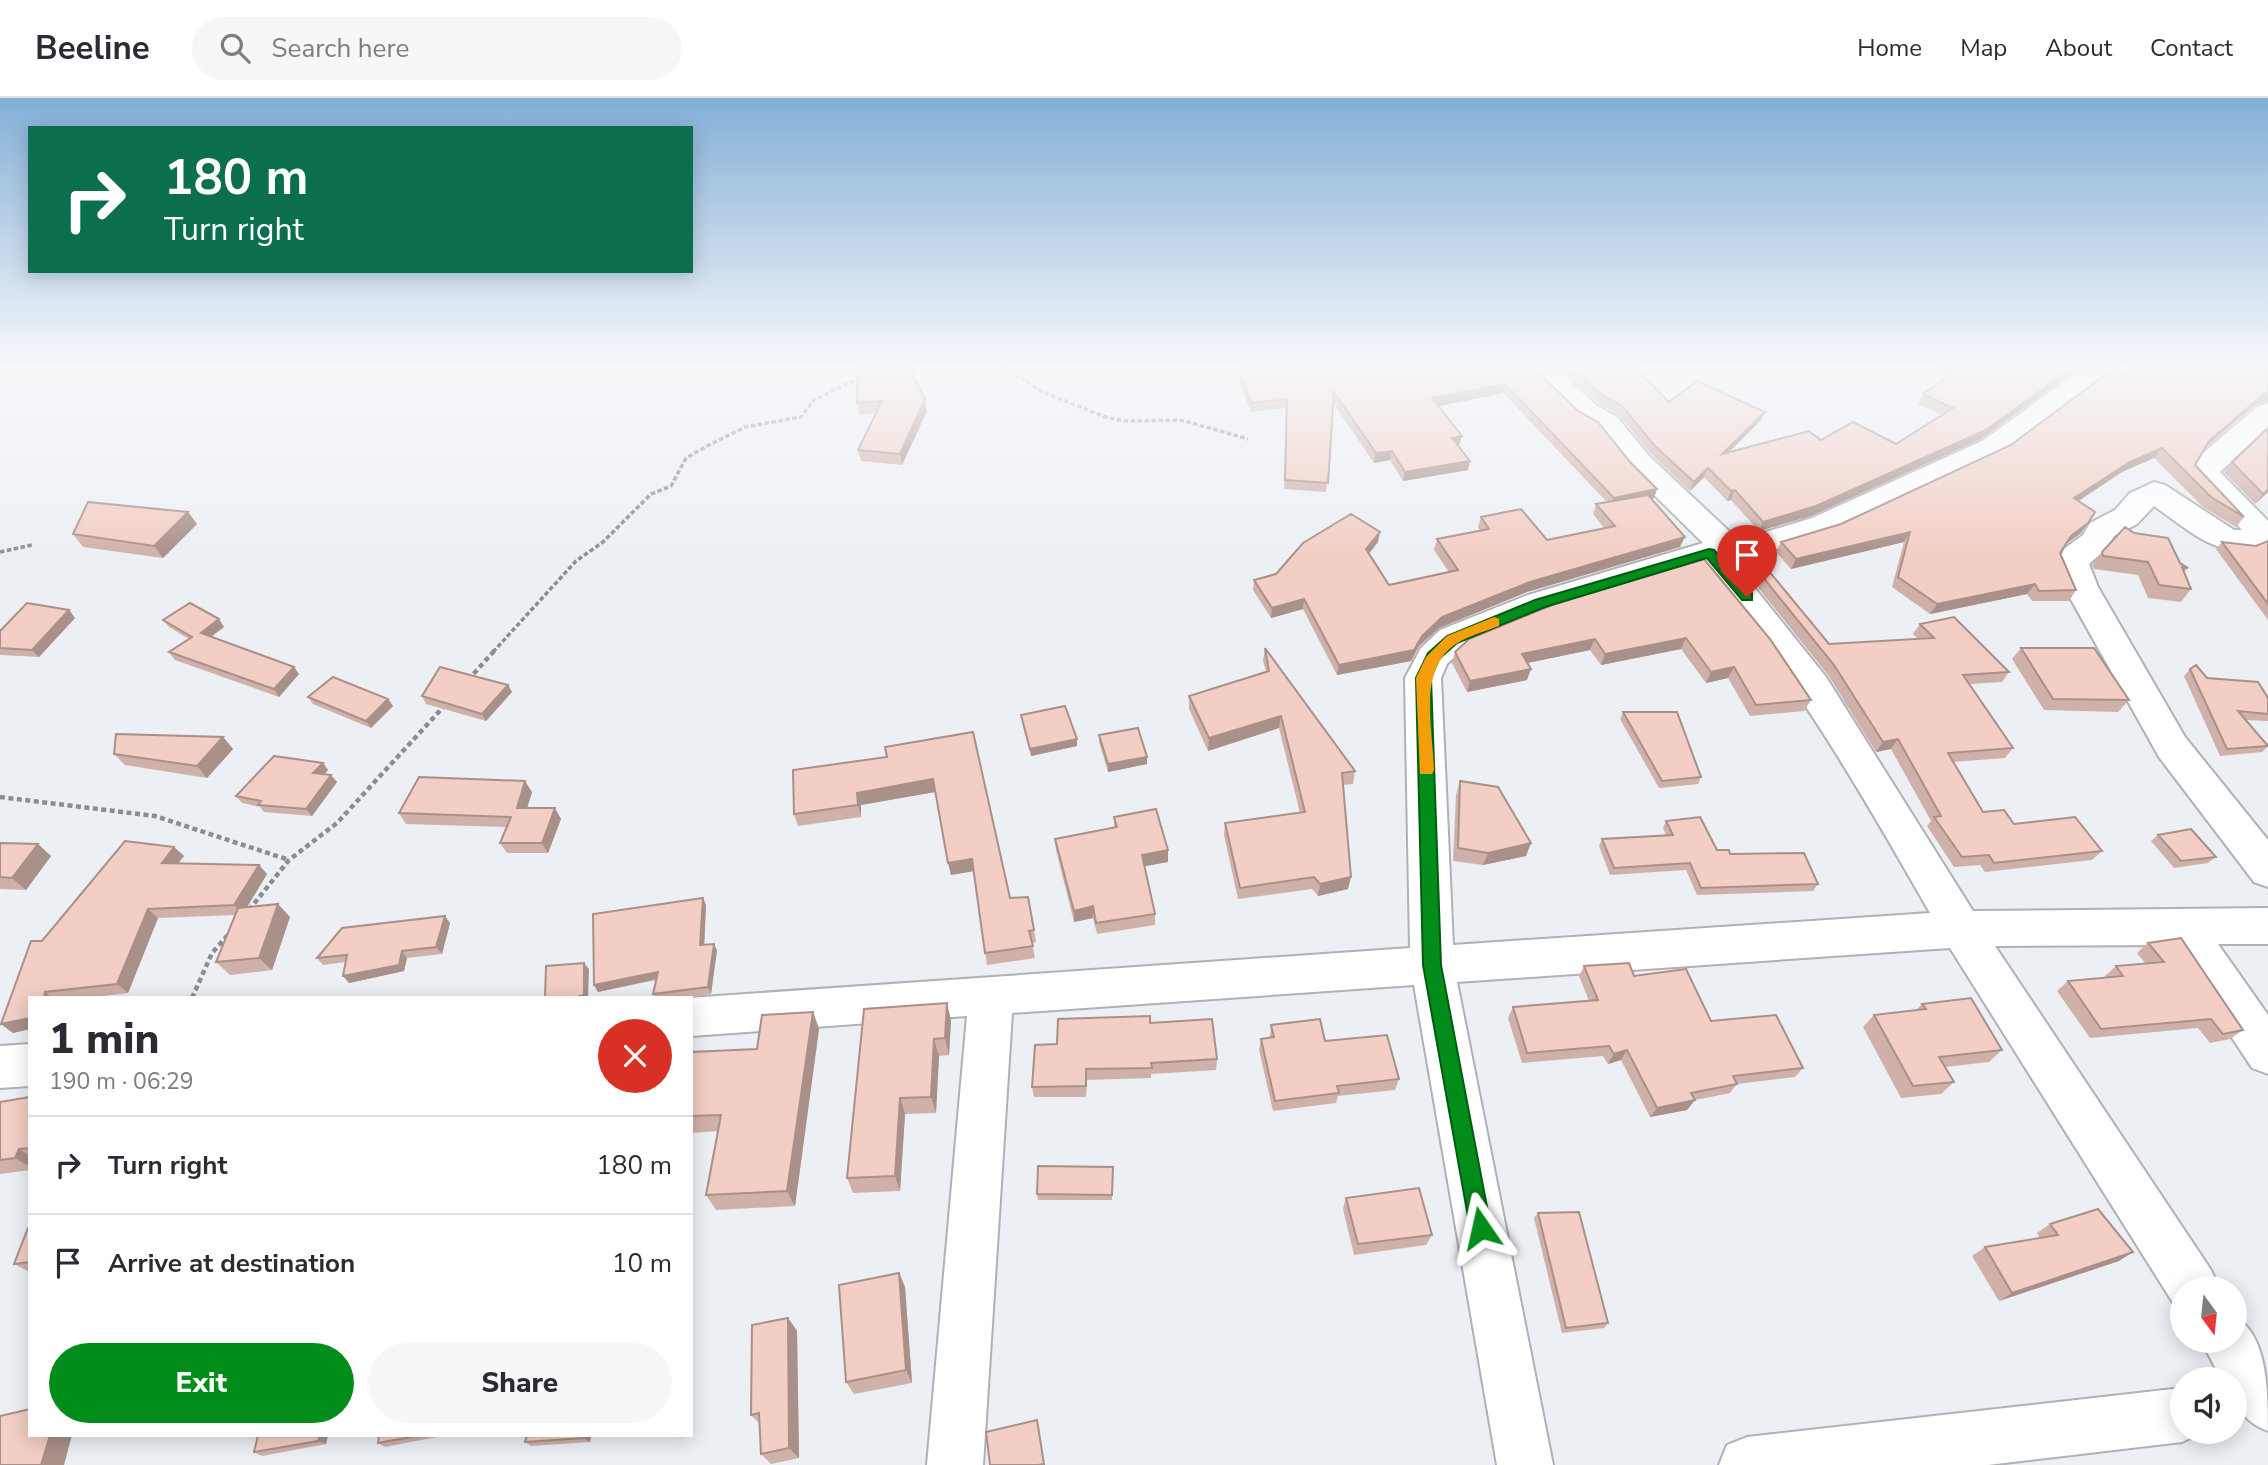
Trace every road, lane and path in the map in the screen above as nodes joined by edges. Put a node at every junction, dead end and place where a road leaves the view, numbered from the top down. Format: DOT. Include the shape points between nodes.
graph roads {
  1 [pos="738,431"];
  2 [pos="1218,431"];
  3 [pos="1614,431"];
  4 [pos="2015,431"];
  5 [pos="2246,431"];
  6 [pos="1248,439"];
  7 [pos="32,545"];
  8 [pos="1716,549"];
  9 [pos="0,552"];
  10 [pos="460,689"];
  11 [pos="452,697"];
  12 [pos="0,797"];
  13 [pos="289,860"];
  14 [pos="2268,870"];
  15 [pos="248,912"];
  16 [pos="2181,925"];
  17 [pos="2268,926"];
  18 [pos="1962,929"];
  19 [pos="230,933"];
  20 [pos="1432,965"];
  21 [pos="991,994"];
  22 [pos="193,996"];
  23 [pos="693,1016"];
  24 [pos="2268,1052"];
  25 [pos="28,1065"];
  26 [pos="0,1067"];
  27 [pos="2185,1276"];
  28 [pos="2235,1353"];
  29 [pos="2268,1405"];
  30 [pos="2247,1408"];
  31 [pos="2170,1416"];
  32 [pos="955,1465"];
  33 [pos="1525,1465"];
  34 [pos="1747,1465"];
  1 -- 10 [label="path" via="686,458 671,486 651,494 603,542 576,561"];
  2 -- 6 [label="path"];
  3 -- 8 [label="street"];
  4 -- 8 [label="street" via="1993,447 1823,525 1760,544"];
  5 -- 14 [label="street" via="2204,473 2261,535 2228,541 2154,492 2126,517 2101,530 2073,564 2081,587 2172,747"];
  7 -- 9 [label="path"];
  8 -- 18 [label="street" via="1879,786"];
  8 -- 20 [label="street" via="1540,603 1452,639 1433,657 1423,678"];
  11 -- 13 [label="path" via="337,823"];
  12 -- 13 [label="path" via="155,816"];
  13 -- 15 [label="path"];
  16 -- 17 [label="street"];
  16 -- 18 [label="street"];
  16 -- 24 [label="street"];
  18 -- 20 [label="street"];
  18 -- 27 [label="street"];
  19 -- 22 [label="path" via="212,953"];
  20 -- 21 [label="street"];
  20 -- 33 [label="street"];
  21 -- 23 [label="street"];
  21 -- 32 [label="street"];
  25 -- 26 [label="street"];
  28 -- 29 [label="street"];
  29 -- 30 [label="street"];
  31 -- 34 [label="street"];
}
